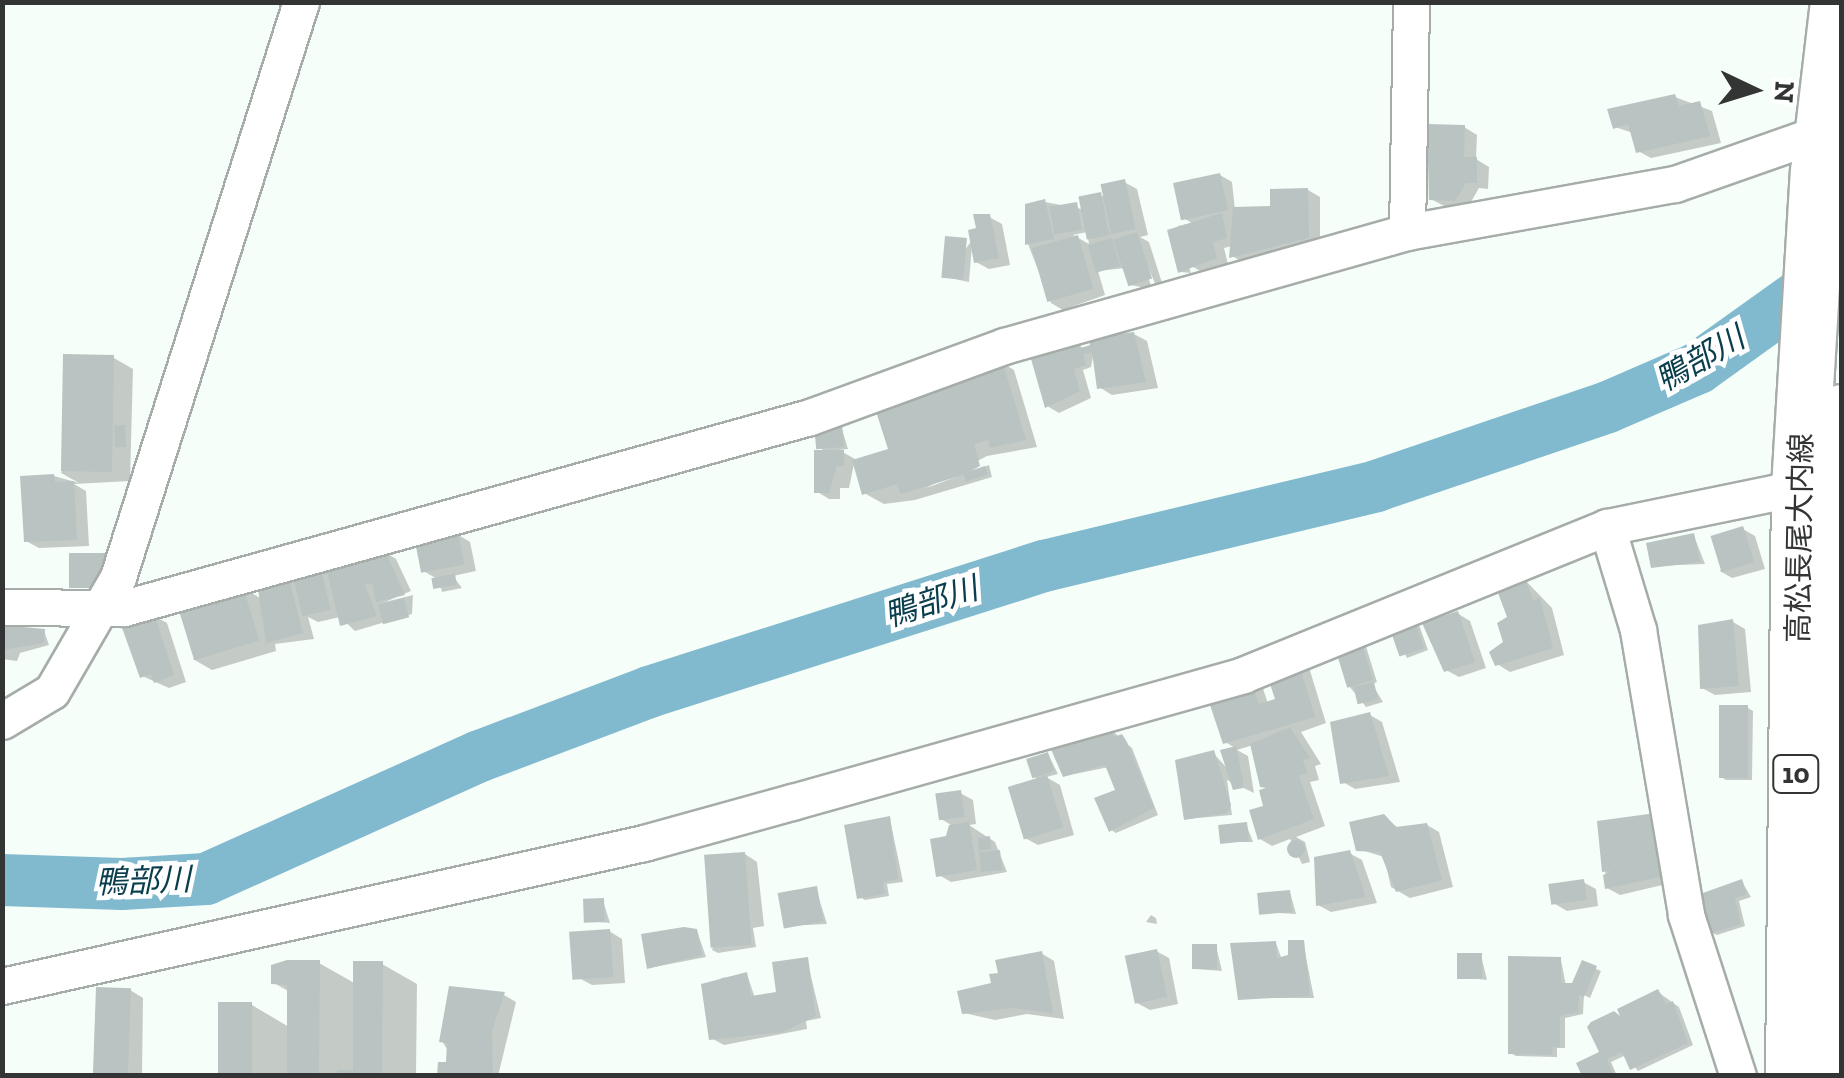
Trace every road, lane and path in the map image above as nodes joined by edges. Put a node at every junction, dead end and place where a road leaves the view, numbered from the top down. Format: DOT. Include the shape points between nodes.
graph roads {
  1 [pos="301,2"];
  2 [pos="1411,2"];
  3 [pos="1838,2"];
  4 [pos="1828,143"];
  5 [pos="1407,232"];
  6 [pos="1842,404"];
  7 [pos="1823,476"];
  8 [pos="1607,527"];
  9 [pos="2,607"];
  10 [pos="99,612"];
  11 [pos="2,720"];
  12 [pos="2,986"];
  13 [pos="1738,1076"];
  14 [pos="1793,1076"];
  15 [pos="1832,1076"];
  1 -- 10 [label="street" via="150,492"];
  2 -- 5 [label="street"];
  3 -- 4 [label="main road, 高松長尾大内線 / 10"];
  4 -- 5 [label="street" via="1675,184"];
  4 -- 7 [label="main road, 高松長尾大内線 / 10"];
  5 -- 10 [label="street" via="1004,346 810,417"];
  6 -- 7 [label="main road, 高松長尾大内線 / 10"];
  7 -- 8 [label="street"];
  7 -- 14 [label="main road, 高松長尾大内線 / 10"];
  7 -- 15 [label="main road, 高松長尾大内線 / 10"];
  8 -- 12 [label="street" via="1243,675 644,843"];
  8 -- 13 [label="street" via="1638,630 1686,915"];
  9 -- 10 [label="street"];
  10 -- 11 [label="street" via="52,692"];
}
